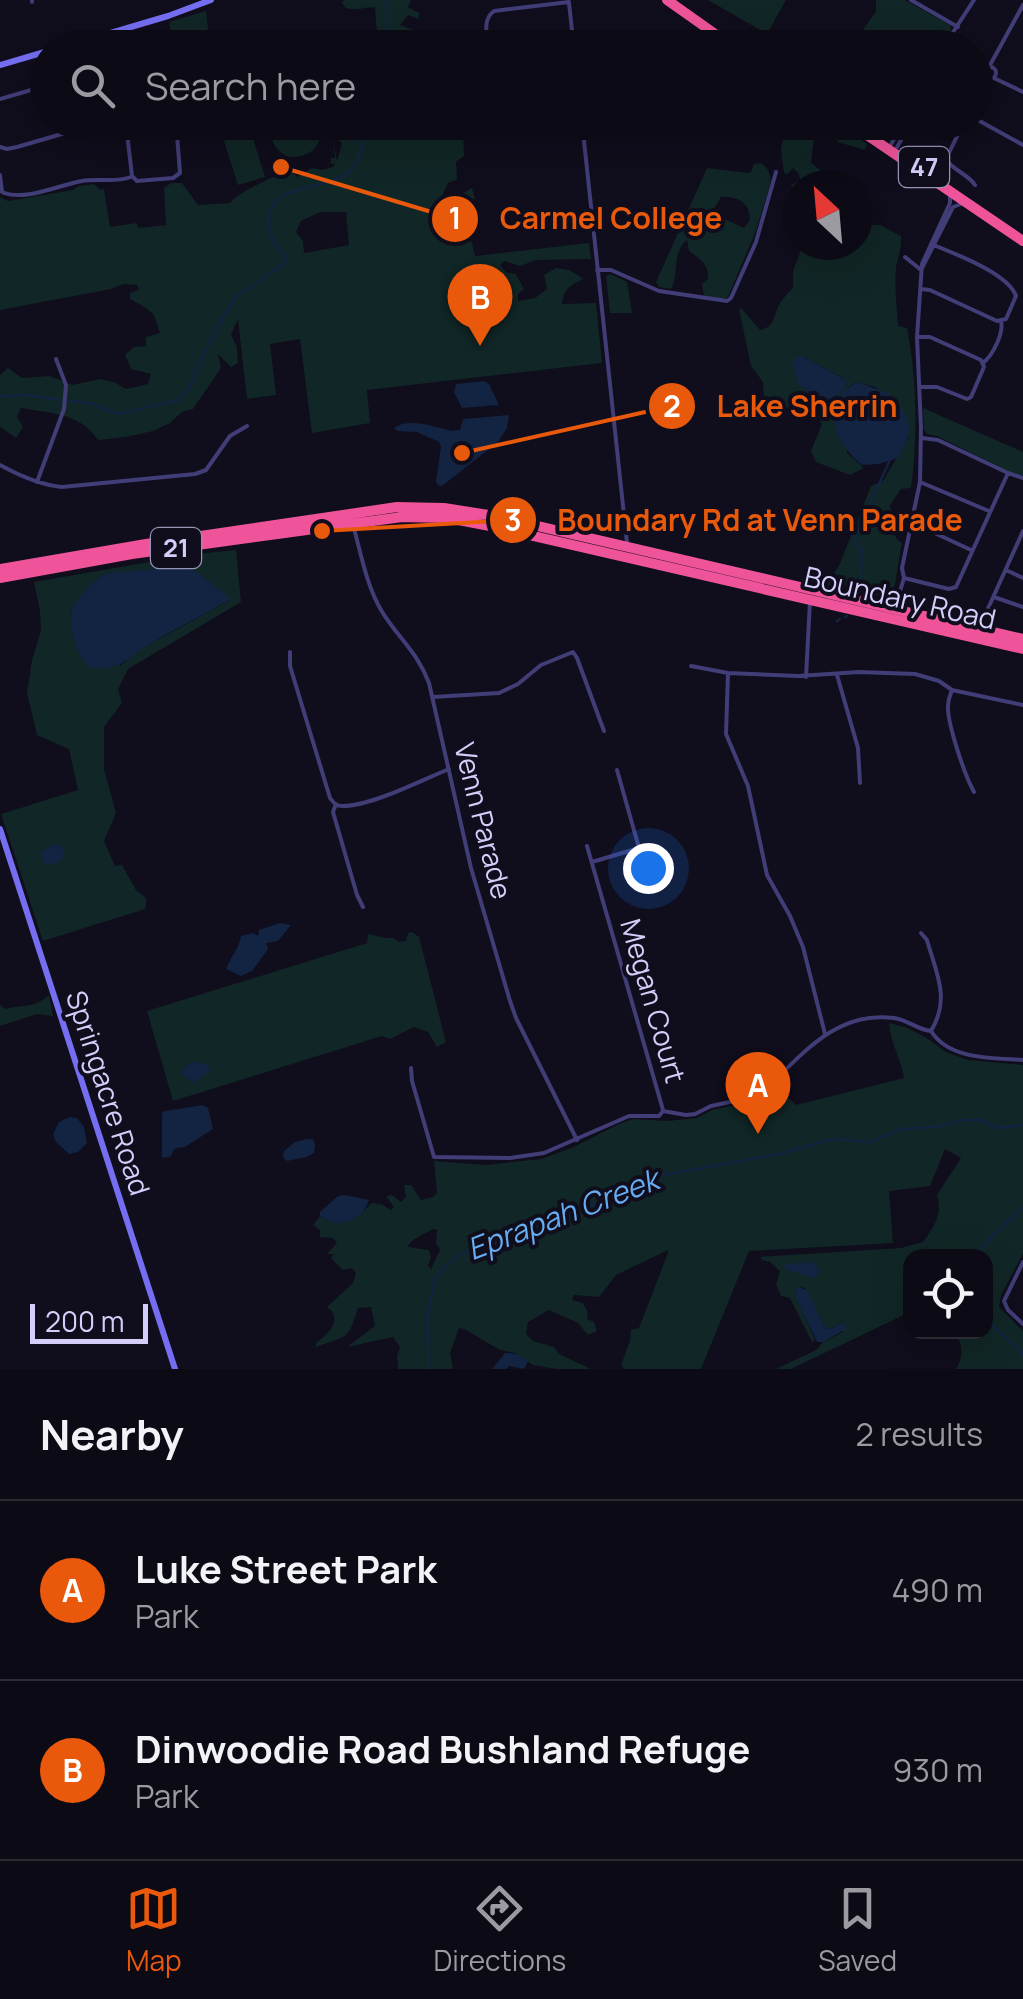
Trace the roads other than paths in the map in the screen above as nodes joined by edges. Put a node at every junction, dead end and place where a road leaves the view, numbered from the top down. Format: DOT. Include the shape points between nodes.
graph roads {
  1 [pos="211,0"];
  2 [pos="659,0"];
  3 [pos="668,0"];
  4 [pos="911,0"];
  5 [pos="974,0"];
  6 [pos="569,1"];
  7 [pos="1023,5"];
  8 [pos="688,16"];
  9 [pos="958,27"];
  10 [pos="121,30"];
  11 [pos="487,30"];
  12 [pos="572,30"];
  13 [pos="709,30"];
  14 [pos="956,30"];
  15 [pos="30,56"];
  16 [pos="993,58"];
  17 [pos="0,65"];
  18 [pos="993,75"];
  19 [pos="30,90"];
  20 [pos="1023,92"];
  21 [pos="0,99"];
  22 [pos="993,128"];
  23 [pos="41,140"];
  24 [pos="128,140"];
  25 [pos="177,140"];
  26 [pos="584,140"];
  27 [pos="877,140"];
  28 [pos="881,140"];
  29 [pos="897,140"];
  30 [pos="955,140"];
  31 [pos="1023,145"];
  32 [pos="0,148"];
  33 [pos="892,149"];
  34 [pos="776,172"];
  35 [pos="0,174"];
  36 [pos="132,176"];
  37 [pos="975,185"];
  38 [pos="948,192"];
  39 [pos="965,204"];
  40 [pos="986,217"];
  41 [pos="1023,242"];
  42 [pos="933,245"];
  43 [pos="904,258"];
  44 [pos="597,270"];
  45 [pos="921,270"];
  46 [pos="921,289"];
  47 [pos="1002,321"];
  48 [pos="917,337"];
  49 [pos="56,359"];
  50 [pos="983,363"];
  51 [pos="920,387"];
  52 [pos="247,426"];
  53 [pos="921,438"];
  54 [pos="0,465"];
  55 [pos="1008,474"];
  56 [pos="1023,478"];
  57 [pos="37,482"];
  58 [pos="920,482"];
  59 [pos="990,512"];
  60 [pos="351,519"];
  61 [pos="911,526"];
  62 [pos="1023,531"];
  63 [pos="971,550"];
  64 [pos="626,552"];
  65 [pos="0,569"];
  66 [pos="1006,570"];
  67 [pos="0,578"];
  68 [pos="904,578"];
  69 [pos="1023,578"];
  70 [pos="827,594"];
  71 [pos="810,595"];
  72 [pos="994,597"];
  73 [pos="898,598"];
  74 [pos="1023,607"];
  75 [pos="904,612"];
  76 [pos="986,613"];
  77 [pos="1023,637"];
  78 [pos="1023,649"];
  79 [pos="290,652"];
  80 [pos="691,666"];
  81 [pos="728,673"];
  82 [pos="837,675"];
  83 [pos="806,676"];
  84 [pos="952,690"];
  85 [pos="433,697"];
  86 [pos="1023,705"];
  87 [pos="604,731"];
  88 [pos="449,769"];
  89 [pos="617,770"];
  90 [pos="860,783"];
  91 [pos="974,792"];
  92 [pos="335,804"];
  93 [pos="0,830"];
  94 [pos="587,846"];
  95 [pos="592,862"];
  96 [pos="363,907"];
  97 [pos="921,933"];
  98 [pos="931,1031"];
  99 [pos="825,1034"];
  100 [pos="1023,1060"];
  101 [pos="410,1068"];
  102 [pos="663,1111"];
  103 [pos="577,1140"];
  104 [pos="1023,1262"];
  105 [pos="1023,1324"];
  106 [pos="174,1369"];
  1 -- 10 [label="street"];
  2 -- 8 [label="highway"];
  3 -- 8 [label="highway"];
  4 -- 9 [label="street"];
  5 -- 9 [label="street"];
  6 -- 11 [label="street" via="494,11"];
  6 -- 12 [label="street"];
  7 -- 16 [label="street"];
  8 -- 13 [label="highway"];
  9 -- 14 [label="street"];
  15 -- 17 [label="street"];
  18 -- 20 [label="street"];
  19 -- 21 [label="street"];
  22 -- 31 [label="street"];
  23 -- 32 [label="street"];
  24 -- 36 [label="street"];
  25 -- 36 [label="street" via="180,173 137,182"];
  26 -- 44 [label="street"];
  27 -- 33 [label="highway, 47"];
  28 -- 33 [label="highway, 47"];
  29 -- 33 [label="street"];
  30 -- 37 [label="street" via="946,159"];
  33 -- 38 [label="highway, 47"];
  33 -- 40 [label="highway, 47"];
  34 -- 44 [label="street" via="756,242 726,301 659,291"];
  35 -- 36 [label="street" via="2,192 11,195"];
  38 -- 39 [label="highway, 47"];
  38 -- 42 [label="street"];
  39 -- 40 [label="highway, 47"];
  39 -- 42 [label="street" via="953,208"];
  40 -- 41 [label="highway, 47"];
  42 -- 45 [label="street"];
  42 -- 47 [label="street" via="1014,288"];
  43 -- 45 [label="street"];
  44 -- 64 [label="street"];
  45 -- 46 [label="street"];
  46 -- 47 [label="street"];
  46 -- 48 [label="street"];
  47 -- 50 [label="street"];
  48 -- 50 [label="street"];
  48 -- 51 [label="street"];
  49 -- 57 [label="street" via="66,385 64,410"];
  50 -- 51 [label="street" via="967,399"];
  51 -- 53 [label="street"];
  52 -- 57 [label="street" via="230,436 201,473 62,487"];
  53 -- 55 [label="street"];
  53 -- 58 [label="street"];
  54 -- 57 [label="street"];
  55 -- 56 [label="street"];
  55 -- 59 [label="street"];
  58 -- 59 [label="street"];
  58 -- 61 [label="street"];
  59 -- 63 [label="street"];
  60 -- 64 [label="highway, Boundary Road / 21" via="397,507 456,510"];
  60 -- 65 [label="highway, Boundary Road / 21"];
  60 -- 67 [label="highway, Boundary Road / 21"];
  60 -- 85 [label="street, Venn Parade" via="374,598 418,659"];
  61 -- 63 [label="street"];
  61 -- 68 [label="street"];
  62 -- 66 [label="street"];
  63 -- 68 [label="street" via="953,589"];
  64 -- 71 [label="highway, Boundary Road / 21"];
  66 -- 69 [label="street"];
  66 -- 72 [label="street"];
  68 -- 73 [label="street"];
  70 -- 71 [label="highway, Boundary Road / 21"];
  70 -- 73 [label="street" via="889,604"];
  70 -- 75 [label="highway, Boundary Road / 21"];
  71 -- 78 [label="highway, Boundary Road / 21"];
  71 -- 83 [label="street"];
  72 -- 74 [label="street"];
  72 -- 76 [label="street"];
  73 -- 75 [label="street"];
  75 -- 77 [label="highway, Boundary Road / 21"];
  79 -- 92 [label="street"];
  80 -- 81 [label="street"];
  81 -- 83 [label="street"];
  81 -- 99 [label="street" via="726,734 748,786 767,875 803,948"];
  82 -- 83 [label="street"];
  82 -- 84 [label="street" via="915,674"];
  82 -- 90 [label="street" via="858,748"];
  84 -- 86 [label="street"];
  84 -- 91 [label="street" via="948,713"];
  85 -- 87 [label="street" via="499,693 573,652"];
  85 -- 88 [label="street, Venn Parade"];
  88 -- 92 [label="street" via="386,796"];
  88 -- 103 [label="street, Venn Parade" via="510,1001"];
  89 -- 95 [label="street" via="639,848"];
  92 -- 96 [label="street"];
  93 -- 106 [label="street, Springacre Road"];
  94 -- 95 [label="street, Megan Court"];
  95 -- 102 [label="street, Megan Court"];
  97 -- 98 [label="street" via="942,995"];
  98 -- 99 [label="street" via="882,1018"];
  98 -- 100 [label="street" via="958,1052"];
  99 -- 102 [label="street" via="753,1098 695,1114"];
  101 -- 103 [label="street" via="434,1156 510,1158"];
  102 -- 103 [label="street" via="629,1116"];
  104 -- 105 [label="street" via="1004,1302"];
}
